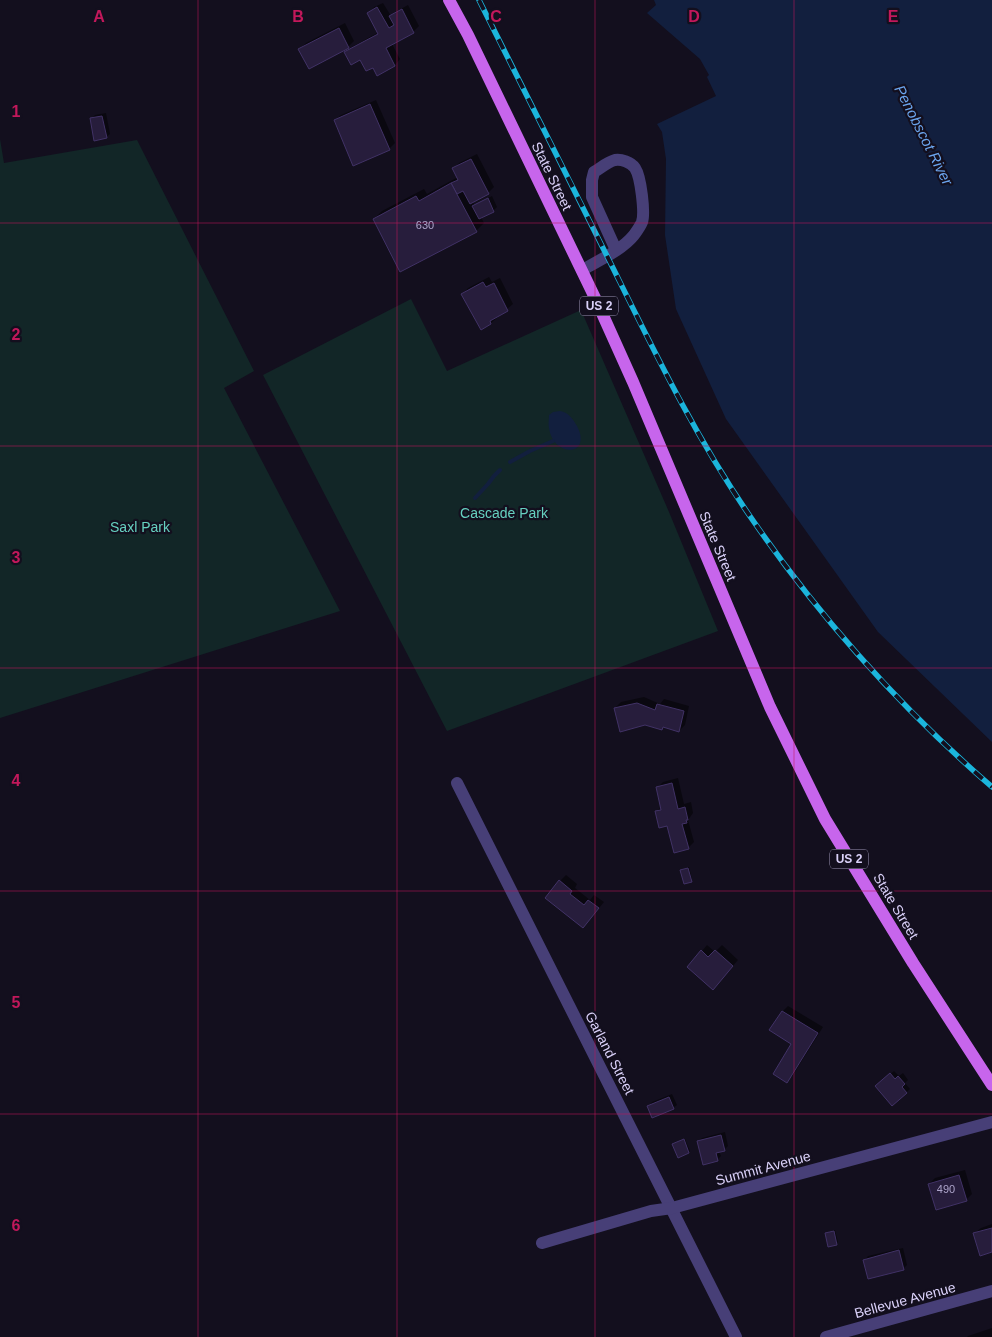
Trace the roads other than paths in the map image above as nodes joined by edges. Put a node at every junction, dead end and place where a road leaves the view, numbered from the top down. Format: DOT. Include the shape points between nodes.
graph roads {
  1 [pos="450,0"];
  2 [pos="616,250"];
  3 [pos="582,270"];
  4 [pos="457,783"];
  5 [pos="992,1085"];
  6 [pos="992,1122"];
  7 [pos="672,1208"];
  8 [pos="542,1244"];
  9 [pos="992,1291"];
  10 [pos="736,1337"];
  11 [pos="826,1337"];
  1 -- 3 [label="main road, State Street / US 2"];
  2 -- 2 [label="street" via="633,236 642,221 642,196 635,168 625,161 616,160 594,172 592,180 592,197"];
  2 -- 3 [label="street"];
  3 -- 5 [label="main road, State Street / US 2" via="770,707 825,819 913,964"];
  4 -- 7 [label="street, Garland Street"];
  6 -- 7 [label="street, Summit Avenue"];
  7 -- 8 [label="street, Summit Avenue" via="651,1210"];
  7 -- 10 [label="street, Garland Street"];
  9 -- 11 [label="street, Bellevue Avenue"];
}
